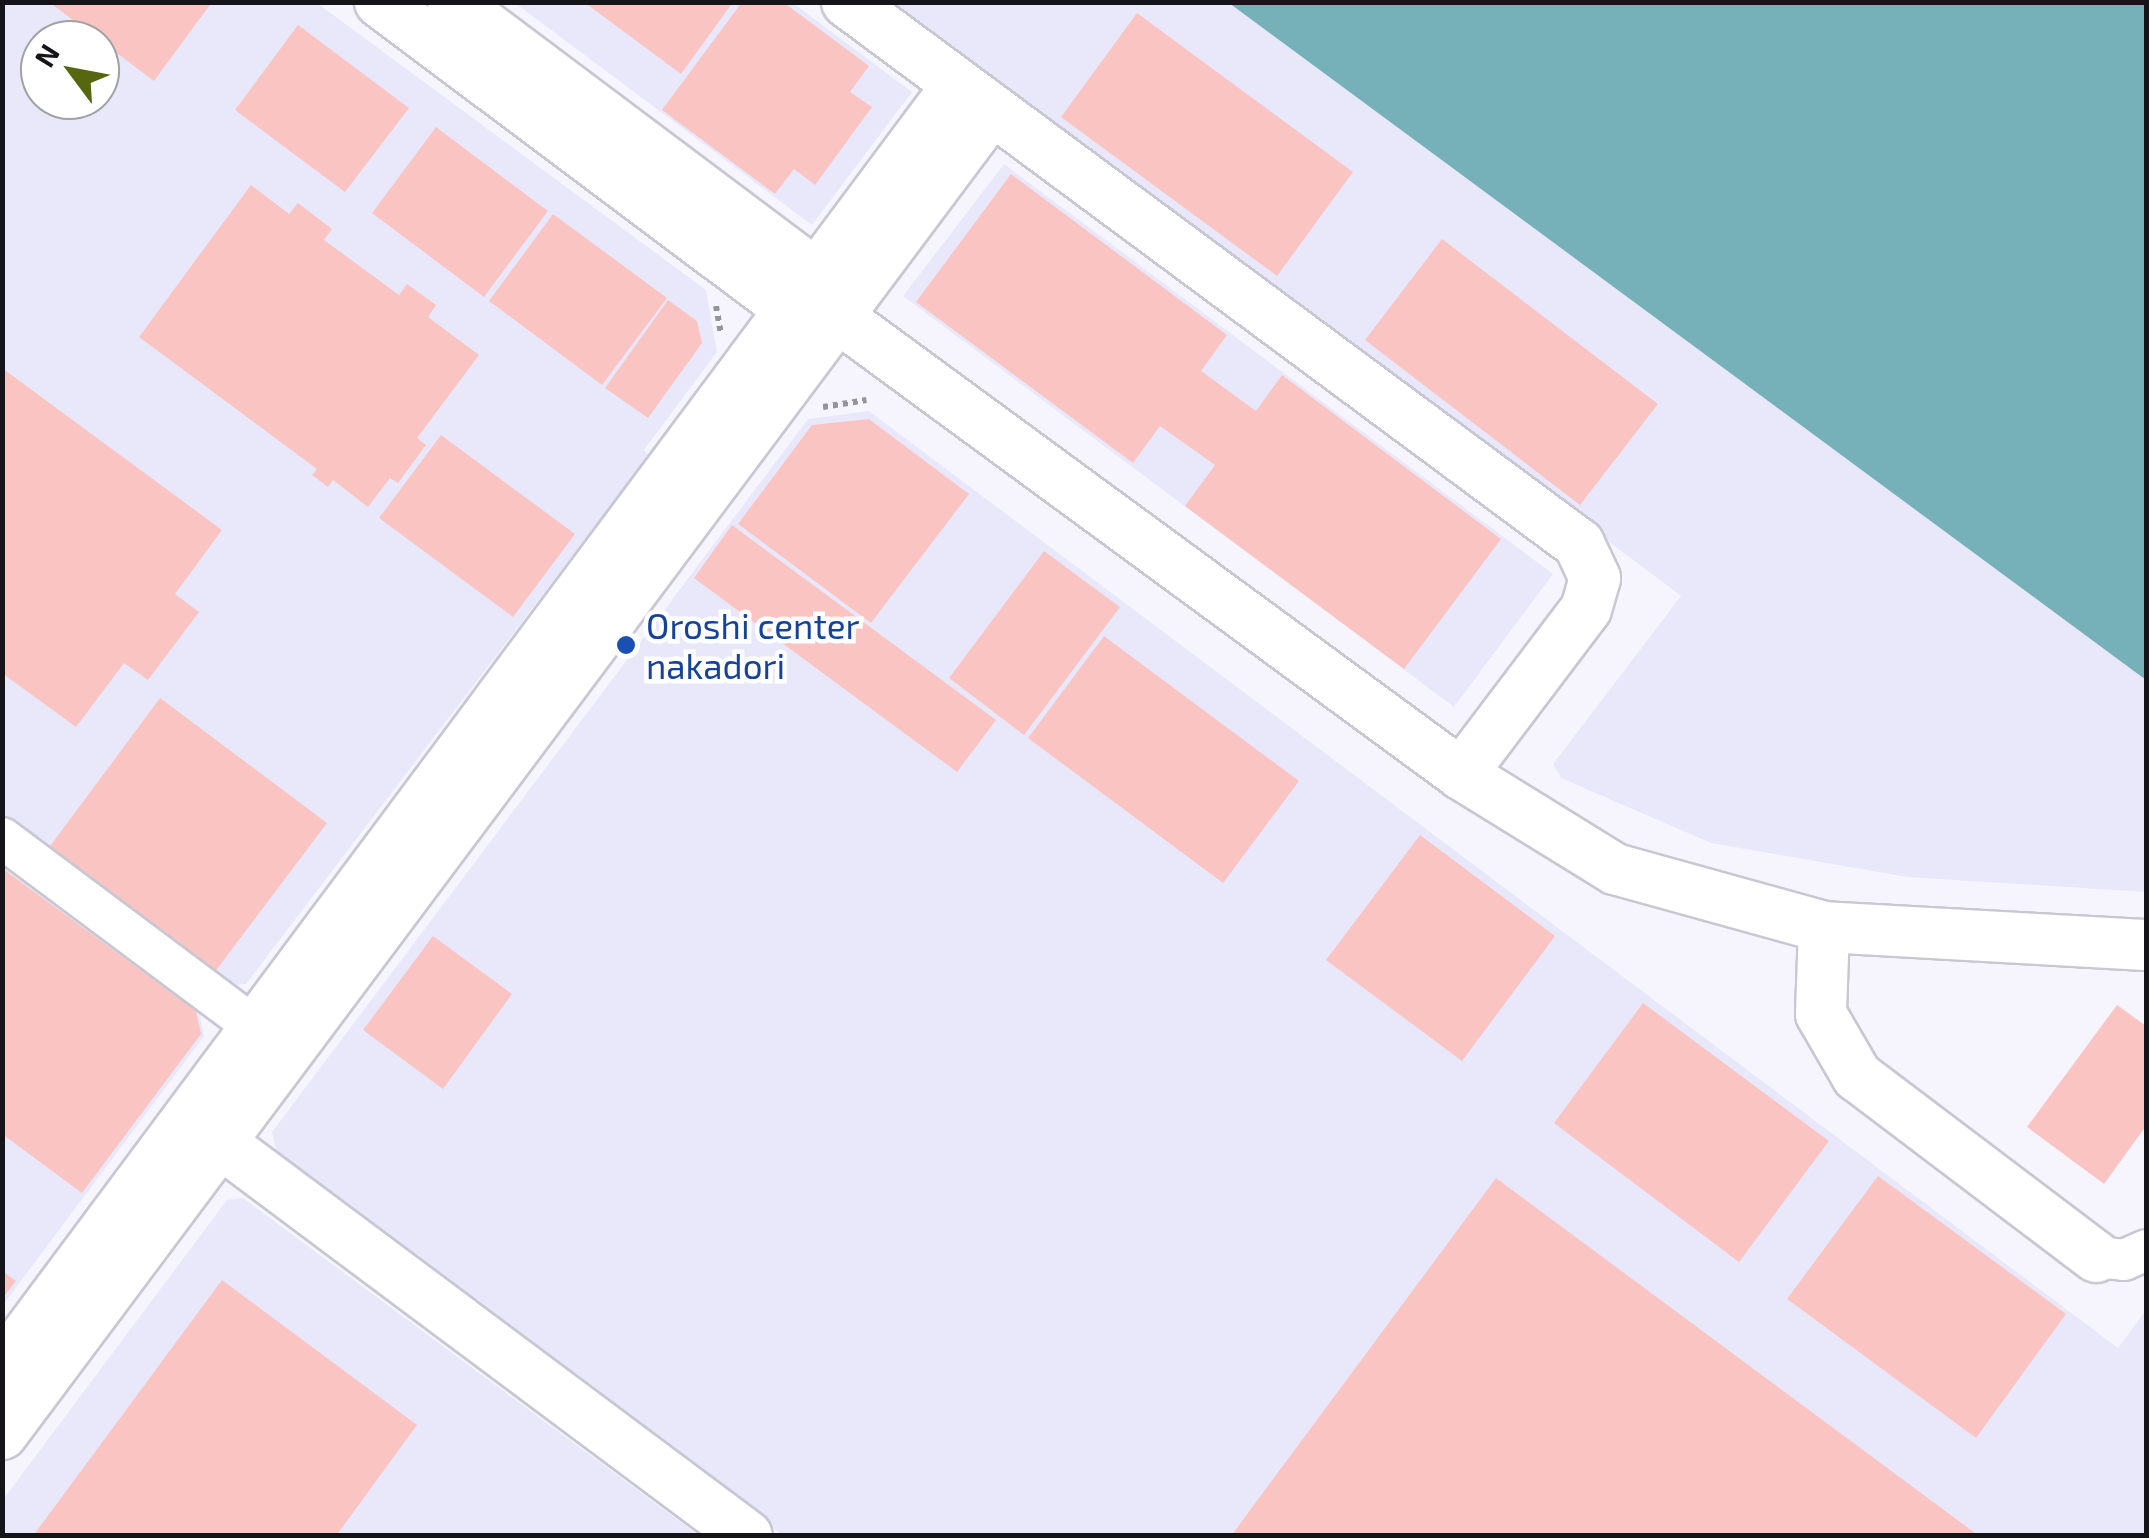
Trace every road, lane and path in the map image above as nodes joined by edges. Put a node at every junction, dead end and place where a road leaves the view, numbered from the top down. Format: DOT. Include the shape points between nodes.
graph roads {
  1 [pos="380,2"];
  2 [pos="452,2"];
  3 [pos="846,2"];
  4 [pos="974,99"];
  5 [pos="815,300"];
  6 [pos="714,301"];
  7 [pos="726,352"];
  8 [pos="1462,774"];
  9 [pos="2,838"];
  10 [pos="1824,927"];
  11 [pos="2146,945"];
  12 [pos="273,1040"];
  13 [pos="204,1131"];
  14 [pos="2146,1250"];
  15 [pos="2096,1257"];
  16 [pos="2,1368"];
  17 [pos="2,1434"];
  18 [pos="747,1536"];
  1 -- 5 [label="street"];
  2 -- 5 [label="street"];
  3 -- 4 [label="street"];
  4 -- 5 [label="street"];
  4 -- 8 [label="street" via="1580,544 1595,578 1586,609"];
  5 -- 8 [label="street"];
  5 -- 12 [label="street"];
  6 -- 7 [label="path"];
  8 -- 10 [label="street" via="1615,869"];
  9 -- 12 [label="street"];
  10 -- 11 [label="street"];
  10 -- 15 [label="street" via="1821,1014 1857,1076"];
  12 -- 13 [label="street"];
  13 -- 16 [label="street"];
  13 -- 17 [label="street"];
  13 -- 18 [label="street"];
  14 -- 15 [label="street" via="2124,1260"];
}
